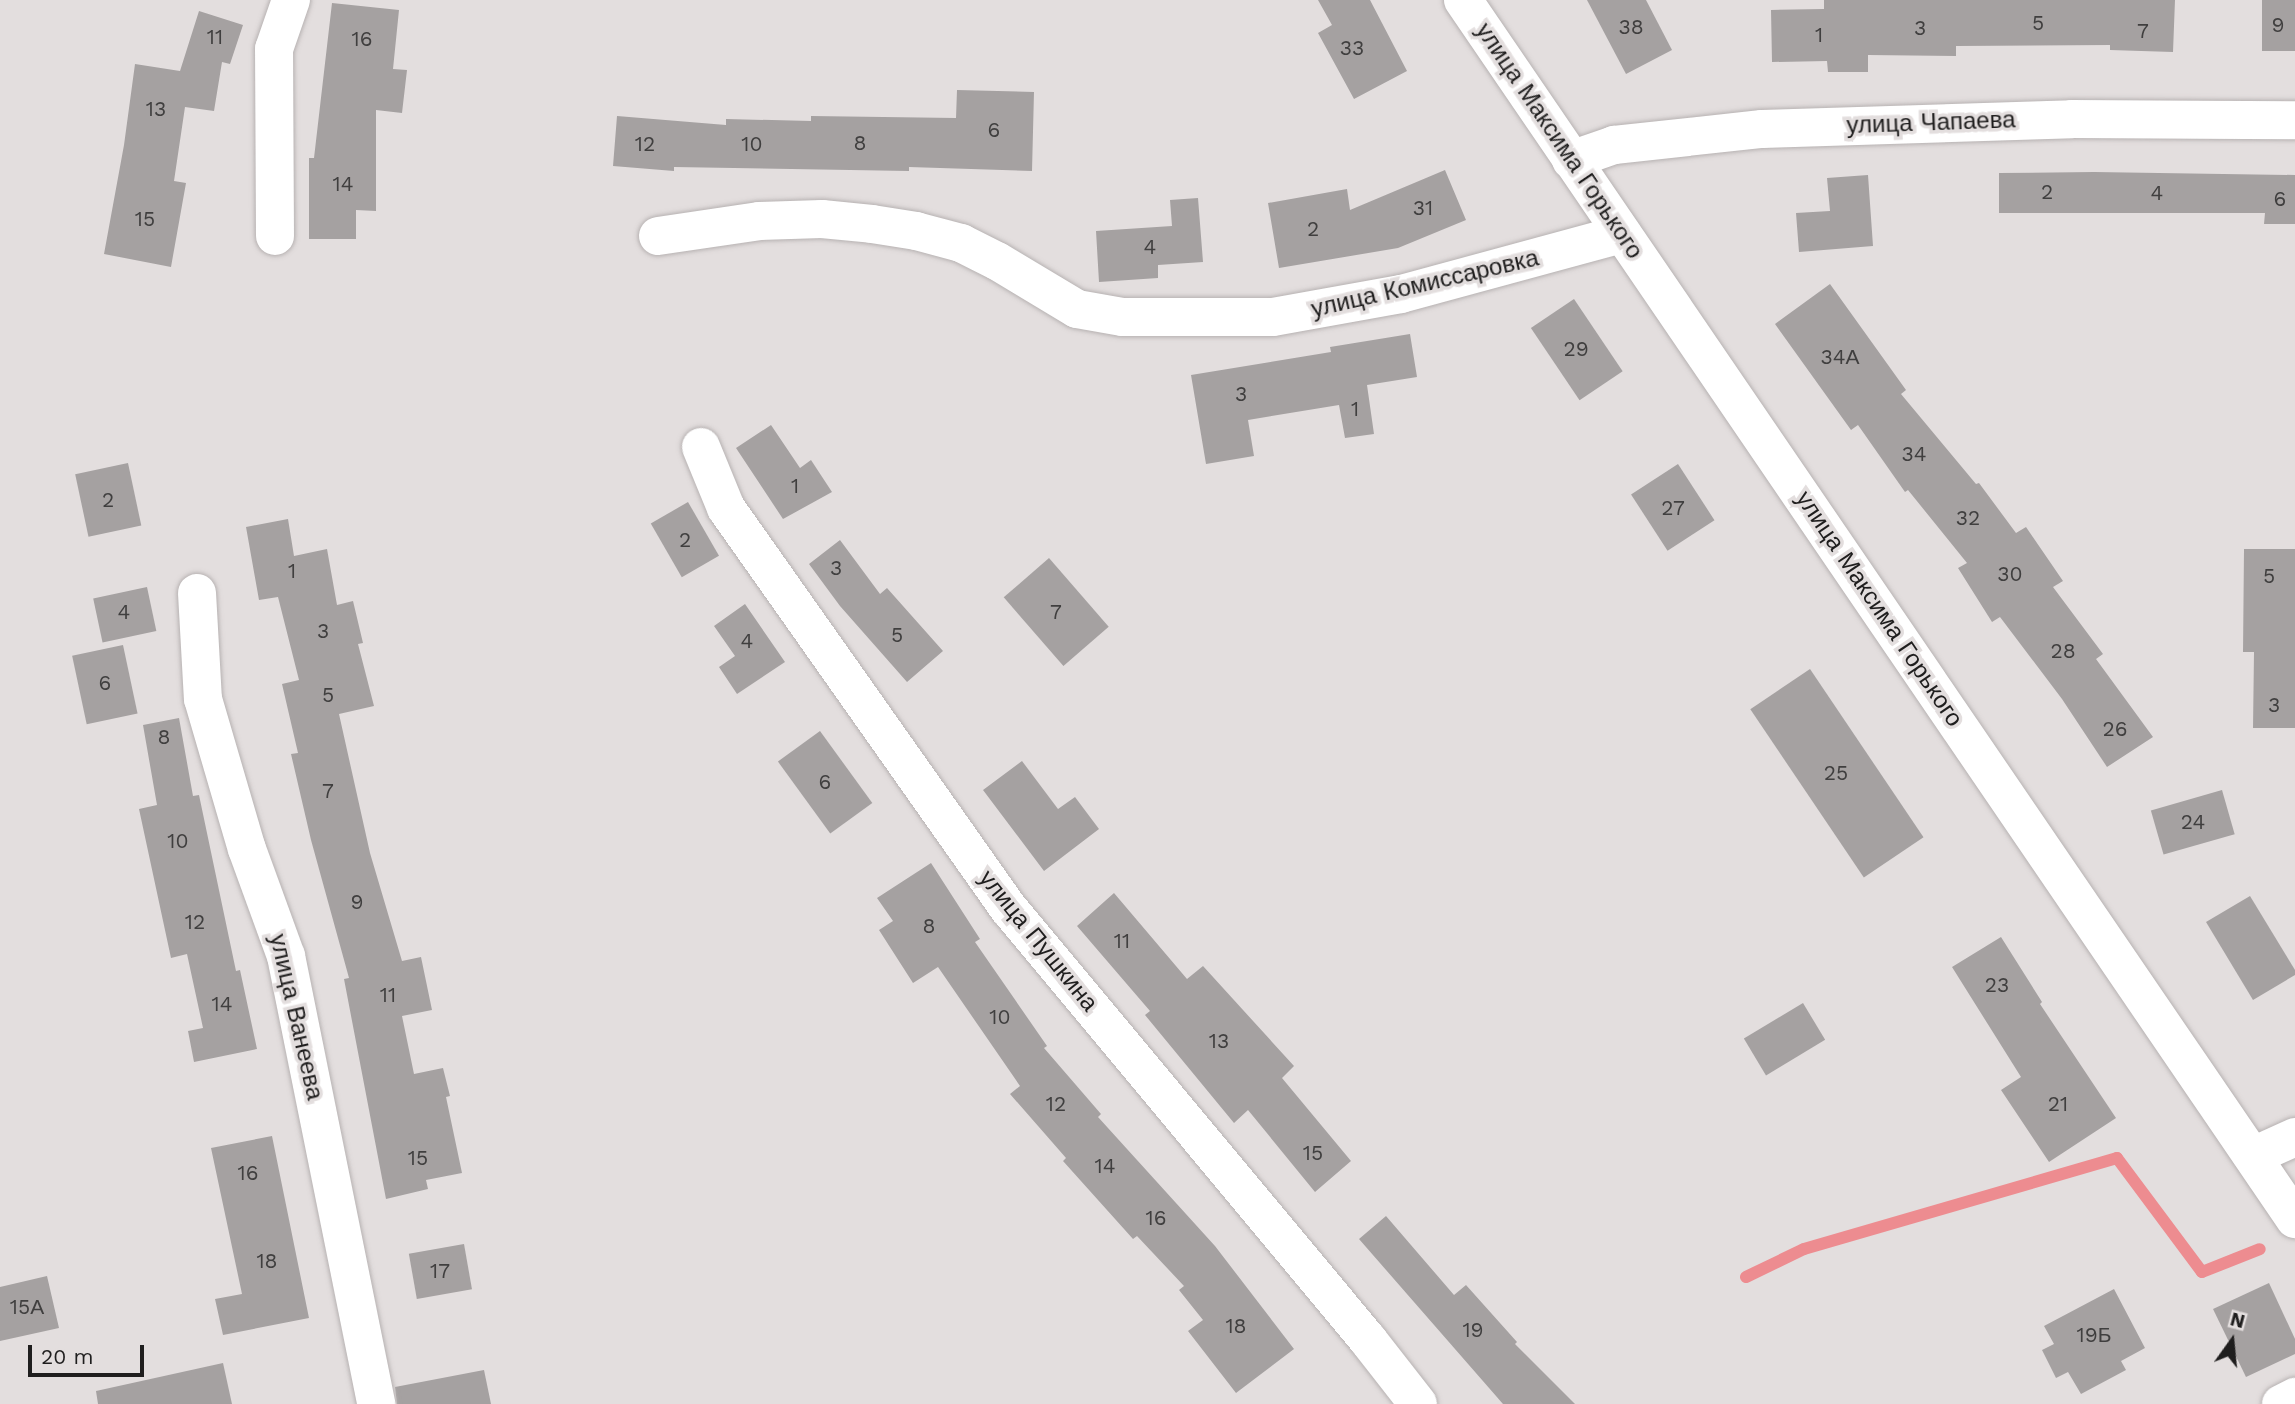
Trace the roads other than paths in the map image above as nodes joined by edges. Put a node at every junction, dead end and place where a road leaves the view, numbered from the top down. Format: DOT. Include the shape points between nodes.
graph roads {
  1 [pos="291,0"];
  2 [pos="1463,0"];
  3 [pos="2295,120"];
  4 [pos="1571,160"];
  5 [pos="1622,234"];
  6 [pos="275,236"];
  7 [pos="658,236"];
  8 [pos="702,447"];
  9 [pos="197,593"];
  10 [pos="2295,1137"];
  11 [pos="2253,1156"];
  12 [pos="2295,1219"];
  13 [pos="2295,1397"];
  14 [pos="376,1404"];
  15 [pos="1418,1404"];
  16 [pos="2281,1404"];
  1 -- 6 [label="street" via="274,49"];
  2 -- 4 [label="street, улица Максима Горького"];
  3 -- 4 [label="street, улица Чапаева" via="2072,118 1762,129 1614,145"];
  4 -- 5 [label="street, улица Максима Горького"];
  5 -- 7 [label="street, улица Комиссаровка" via="1401,295 1273,317 1122,317 1077,309 961,243 872,225 822,219 759,221"];
  5 -- 11 [label="street, улица Максима Горького"];
  8 -- 15 [label="street, улица Пушкина" via="726,508 1010,910"];
  9 -- 14 [label="street, улица Ванеева" via="203,699 247,849 286,956"];
  10 -- 11 [label="street"];
  11 -- 12 [label="street, улица Максима Горького"];
  13 -- 16 [label="street"];
}
